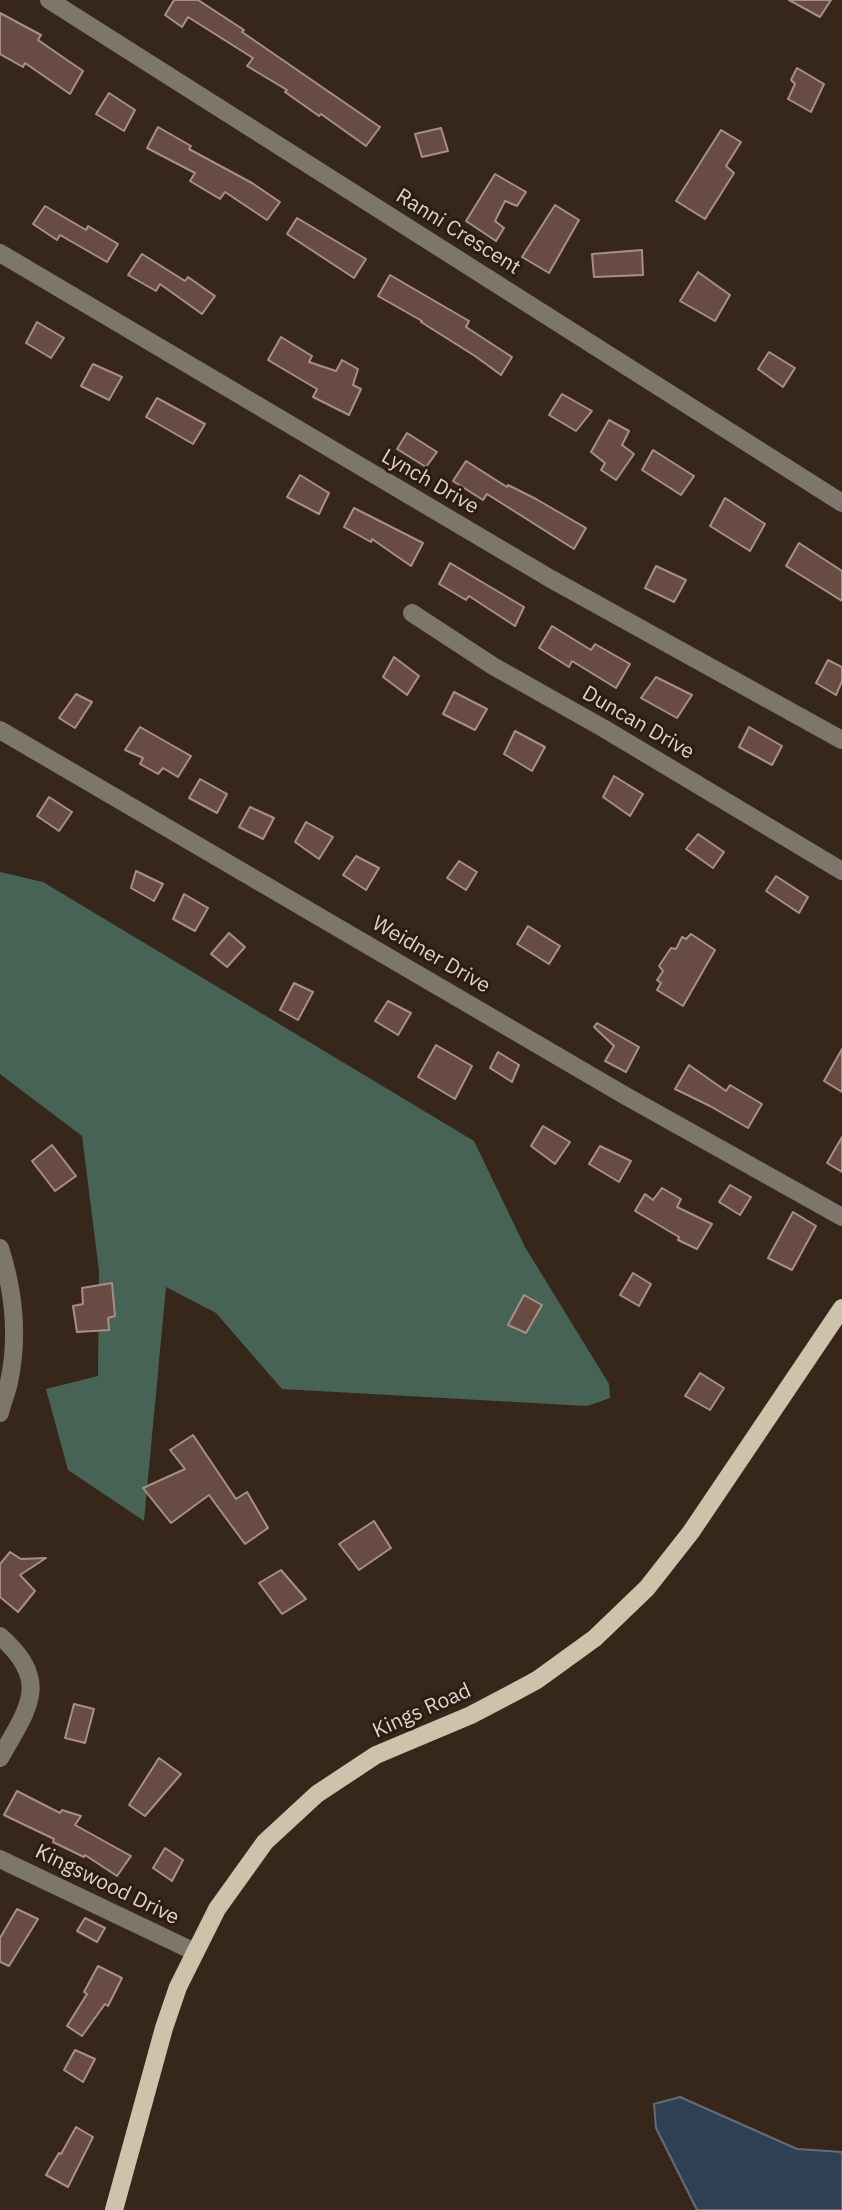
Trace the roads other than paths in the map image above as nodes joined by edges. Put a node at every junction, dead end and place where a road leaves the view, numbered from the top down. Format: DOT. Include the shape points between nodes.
graph roads {
  1 [pos="49,0"];
  2 [pos="0,253"];
  3 [pos="842,503"];
  4 [pos="412,613"];
  5 [pos="0,730"];
  6 [pos="842,740"];
  7 [pos="842,871"];
  8 [pos="842,1217"];
  9 [pos="0,1248"];
  10 [pos="842,1308"];
  11 [pos="0,1413"];
  12 [pos="0,1636"];
  13 [pos="0,1758"];
  14 [pos="0,1858"];
  15 [pos="195,1952"];
  16 [pos="114,2210"];
  1 -- 3 [label="street, Ranni Crescent"];
  2 -- 6 [label="street, Lynch Drive" via="551,579"];
  4 -- 7 [label="street, Duncan Drive" via="493,666"];
  5 -- 8 [label="street, Weidner Drive" via="624,1095"];
  9 -- 11 [label="street" via="11,1283 15,1334 9,1385"];
  10 -- 15 [label="main road, Kings Road" via="691,1532 647,1588 594,1638 537,1680 471,1715 376,1755 317,1794 249,1862"];
  12 -- 13 [label="street" via="22,1657 30,1694 25,1715"];
  14 -- 15 [label="street, Kingswood Drive"];
  15 -- 16 [label="main road, Kings Road" via="164,2028"];
}
